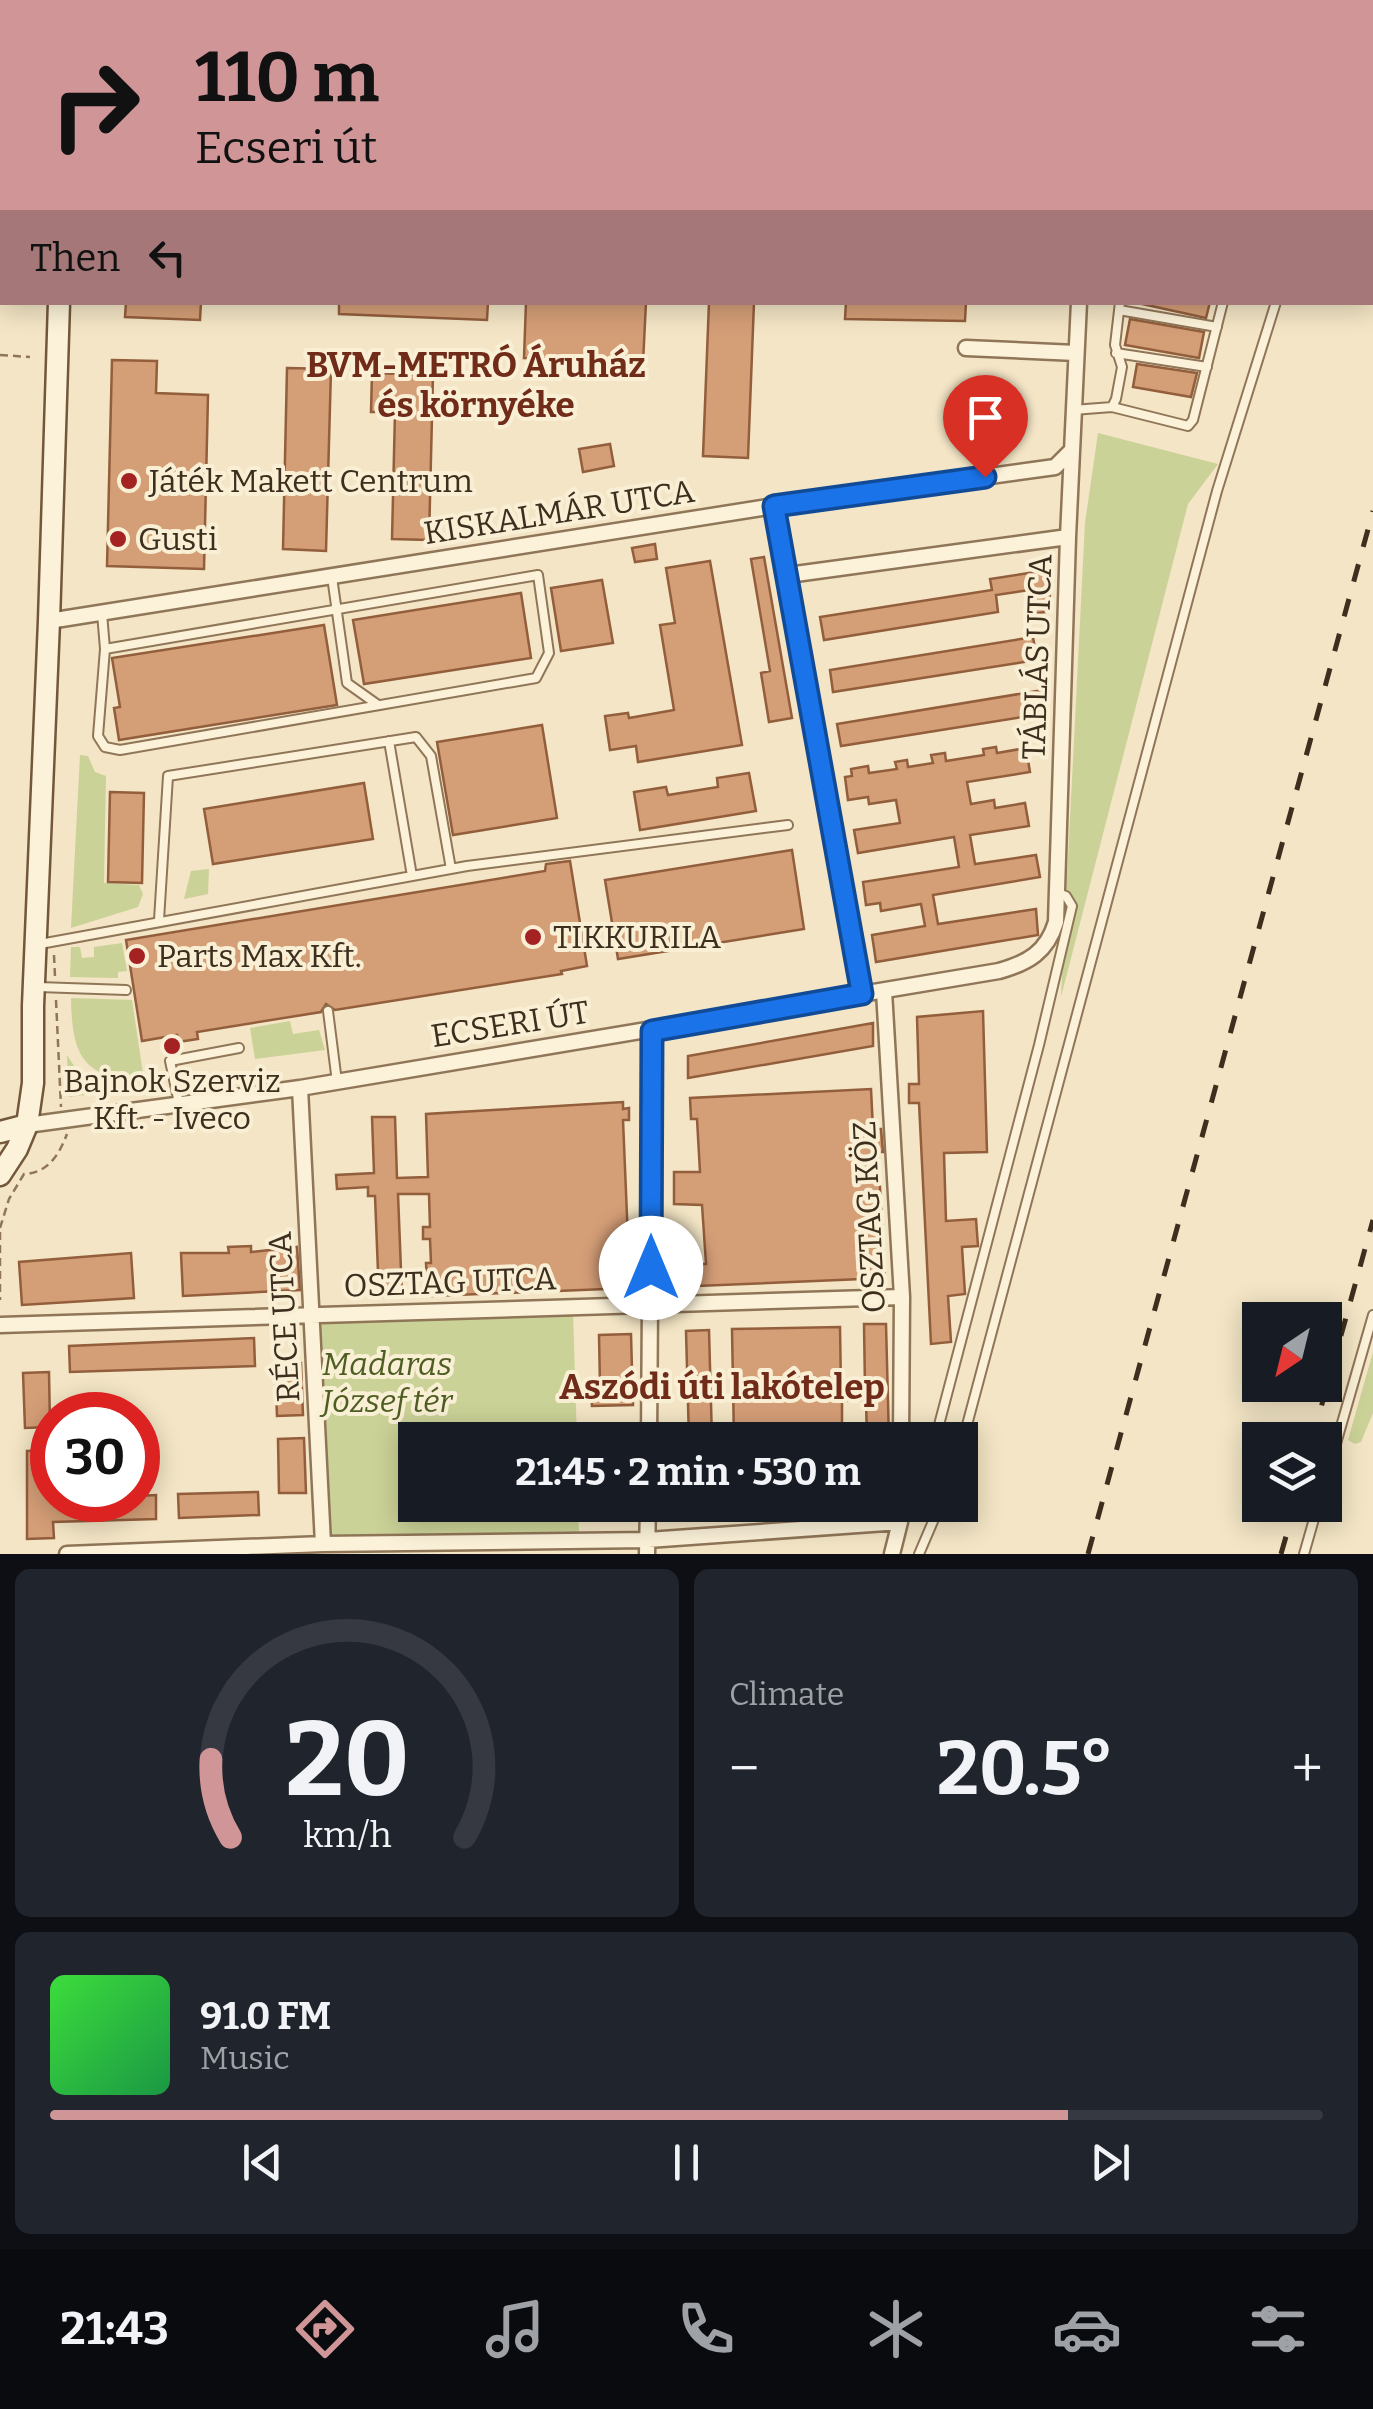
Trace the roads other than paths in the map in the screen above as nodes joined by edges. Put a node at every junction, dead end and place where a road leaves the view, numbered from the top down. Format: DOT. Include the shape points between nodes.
graph roads {
  1 [pos="59,305"];
  2 [pos="1080,305"];
  3 [pos="1222,305"];
  4 [pos="1275,305"];
  5 [pos="1120,306"];
  6 [pos="1217,327"];
  7 [pos="966,348"];
  8 [pos="1076,352"];
  9 [pos="1116,352"];
  10 [pos="1207,367"];
  11 [pos="1112,408"];
  12 [pos="1073,410"];
  13 [pos="1071,450"];
  14 [pos="774,506"];
  15 [pos="1068,537"];
  16 [pos="788,575"];
  17 [pos="332,576"];
  18 [pos="339,610"];
  19 [pos="102,614"];
  20 [pos="50,621"];
  21 [pos="105,650"];
  22 [pos="378,705"];
  23 [pos="390,741"];
  24 [pos="788,825"];
  25 [pos="451,869"];
  26 [pos="412,876"];
  27 [pos="1058,894"];
  28 [pos="159,920"];
  29 [pos="44,943"];
  30 [pos="1028,963"];
  31 [pos="34,987"];
  32 [pos="126,990"];
  33 [pos="884,991"];
  34 [pos="862,994"];
  35 [pos="328,1011"];
  36 [pos="652,1031"];
  37 [pos="239,1048"];
  38 [pos="337,1082"];
  39 [pos="300,1088"];
  40 [pos="180,1103"];
  41 [pos="27,1125"];
  42 [pos="0,1132"];
  43 [pos="0,1175"];
  44 [pos="902,1297"];
  45 [pos="651,1304"];
  46 [pos="312,1314"];
  47 [pos="1373,1315"];
  48 [pos="0,1325"];
  49 [pos="649,1422"];
  50 [pos="900,1422"];
  51 [pos="941,1422"];
  52 [pos="968,1422"];
  53 [pos="1342,1423"];
  54 [pos="900,1522"];
  55 [pos="933,1522"];
  56 [pos="1313,1522"];
  57 [pos="323,1544"];
  58 [pos="648,1547"];
  59 [pos="67,1554"];
  60 [pos="892,1554"];
  61 [pos="920,1554"];
  62 [pos="1304,1554"];
  1 -- 20 [label="street"];
  2 -- 8 [label="street, TÁBLÁS UTCA"];
  3 -- 6 [label="lane"];
  4 -- 52 [label="lane" via="1218,491"];
  5 -- 6 [label="lane"];
  5 -- 9 [label="lane"];
  6 -- 10 [label="lane"];
  7 -- 8 [label="street"];
  8 -- 12 [label="street, TÁBLÁS UTCA"];
  9 -- 10 [label="lane"];
  9 -- 11 [label="lane" via="1122,367"];
  10 -- 11 [label="lane" via="1188,426"];
  11 -- 12 [label="lane"];
  12 -- 13 [label="street, TÁBLÁS UTCA"];
  13 -- 14 [label="street, KISKALMÁR UTCA" via="1055,467"];
  13 -- 15 [label="street, TÁBLÁS UTCA"];
  14 -- 16 [label="street"];
  14 -- 17 [label="street, KISKALMÁR UTCA"];
  15 -- 16 [label="street"];
  15 -- 27 [label="street, TÁBLÁS UTCA"];
  16 -- 34 [label="street"];
  17 -- 18 [label="lane"];
  17 -- 19 [label="street, KISKALMÁR UTCA"];
  18 -- 21 [label="lane"];
  18 -- 22 [label="lane" via="347,683"];
  18 -- 22 [label="lane" via="538,576 549,653 536,678"];
  19 -- 20 [label="street, KISKALMÁR UTCA"];
  19 -- 21 [label="lane"];
  20 -- 29 [label="street"];
  21 -- 22 [label="lane" via="98,736 120,750"];
  23 -- 25 [label="lane" via="416,736 431,756"];
  23 -- 26 [label="lane"];
  23 -- 28 [label="lane" via="168,776"];
  24 -- 25 [label="lane"];
  25 -- 26 [label="lane"];
  26 -- 28 [label="lane"];
  27 -- 30 [label="street, TÁBLÁS UTCA" via="1052,936"];
  27 -- 51 [label="lane, TÁBLÁS UTCA" via="1072,906"];
  28 -- 29 [label="lane"];
  29 -- 31 [label="street"];
  30 -- 33 [label="street, ECSERI ÚT"];
  31 -- 32 [label="lane"];
  31 -- 41 [label="street"];
  33 -- 34 [label="street, ECSERI ÚT"];
  33 -- 44 [label="street, OSZTAG KÖZ"];
  34 -- 36 [label="street, ECSERI ÚT"];
  35 -- 38 [label="lane"];
  36 -- 38 [label="street, ECSERI ÚT"];
  36 -- 45 [label="street"];
  37 -- 40 [label="lane" via="170,1061"];
  38 -- 39 [label="street, ECSERI ÚT"];
  39 -- 40 [label="street, ECSERI ÚT"];
  39 -- 46 [label="street, RÉCE UTCA"];
  40 -- 41 [label="street, ECSERI ÚT"];
  41 -- 42 [label="street, ECSERI ÚT"];
  41 -- 43 [label="street"];
  44 -- 45 [label="street, OSZTAG UTCA"];
  44 -- 50 [label="street, OSZTAG KÖZ"];
  45 -- 46 [label="street, OSZTAG UTCA"];
  45 -- 49 [label="street"];
  46 -- 48 [label="street, OSZTAG UTCA"];
  46 -- 57 [label="street, RÉCE UTCA"];
  47 -- 53 [label="lane"];
  54 -- 58 [label="street"];
  54 -- 60 [label="street"];
  55 -- 61 [label="lane"];
  56 -- 62 [label="lane"];
  57 -- 58 [label="street"];
  57 -- 59 [label="street"];
}
